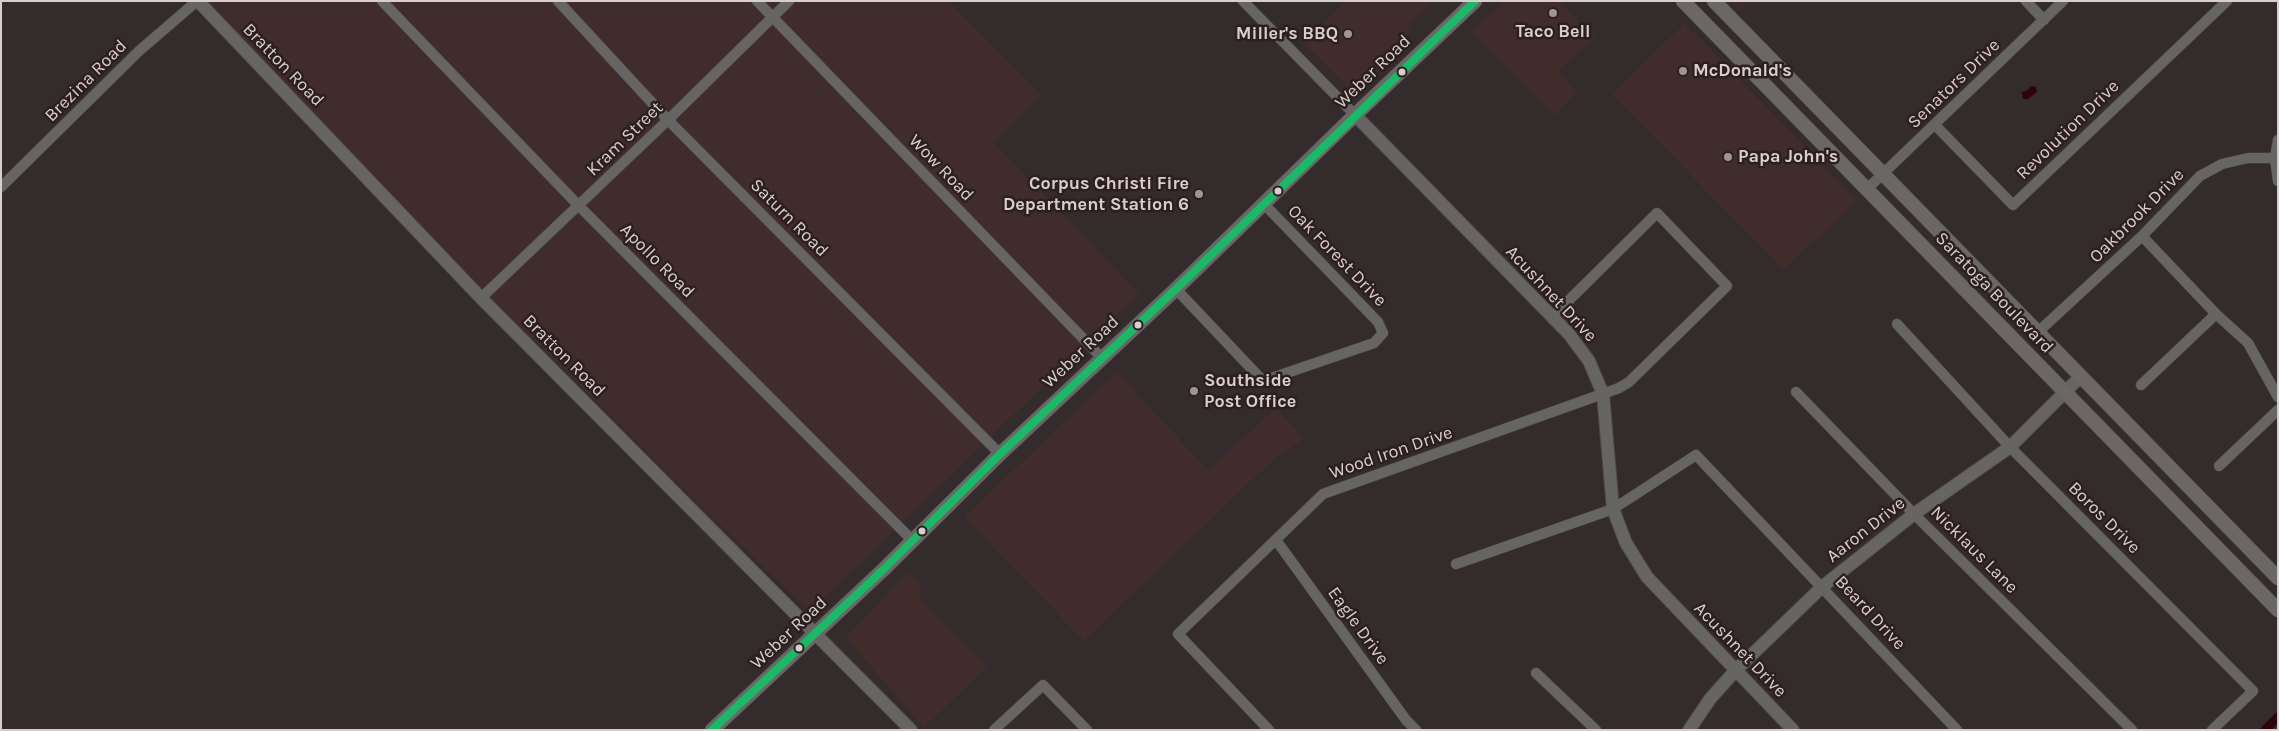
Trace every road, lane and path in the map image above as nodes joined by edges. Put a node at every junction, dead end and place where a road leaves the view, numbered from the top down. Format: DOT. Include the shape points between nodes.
graph roads {
  1 [pos="197,1"];
  2 [pos="382,1"];
  3 [pos="558,1"];
  4 [pos="757,1"];
  5 [pos="789,1"];
  6 [pos="1243,1"];
  7 [pos="1476,1"];
  8 [pos="1683,1"];
  9 [pos="1714,1"];
  10 [pos="2026,1"];
  11 [pos="2063,1"];
  12 [pos="2227,1"];
  13 [pos="772,17"];
  14 [pos="2044,20"];
  15 [pos="1355,115"];
  16 [pos="668,120"];
  17 [pos="1935,125"];
  18 [pos="2278,140"];
  19 [pos="2275,158"];
  20 [pos="1883,174"];
  21 [pos="2278,181"];
  22 [pos="1,187"];
  23 [pos="1867,189"];
  24 [pos="1264,204"];
  25 [pos="579,206"];
  26 [pos="2142,236"];
  27 [pos="1176,289"];
  28 [pos="481,298"];
  29 [pos="2216,314"];
  30 [pos="1552,317"];
  31 [pos="1897,324"];
  32 [pos="2038,332"];
  33 [pos="1102,358"];
  34 [pos="2081,376"];
  35 [pos="2141,385"];
  36 [pos="1796,392"];
  37 [pos="2064,392"];
  38 [pos="1603,394"];
  39 [pos="2278,398"];
  40 [pos="2278,410"];
  41 [pos="2010,447"];
  42 [pos="1000,454"];
  43 [pos="2219,466"];
  44 [pos="1613,509"];
  45 [pos="1914,514"];
  46 [pos="1276,540"];
  47 [pos="913,541"];
  48 [pos="1456,564"];
  49 [pos="2278,578"];
  50 [pos="1822,586"];
  51 [pos="2278,610"];
  52 [pos="816,633"];
  53 [pos="1735,671"];
  54 [pos="1536,673"];
  55 [pos="712,730"];
  56 [pos="911,730"];
  57 [pos="994,730"];
  58 [pos="1087,730"];
  59 [pos="1269,730"];
  60 [pos="1416,730"];
  61 [pos="1596,730"];
  62 [pos="1689,730"];
  63 [pos="1793,730"];
  64 [pos="1957,730"];
  65 [pos="2132,730"];
  66 [pos="2212,730"];
  1 -- 22 [label="street, Brezina Road" via="139,51"];
  1 -- 28 [label="street, Bratton Road"];
  2 -- 25 [label="street, Apollo Road"];
  3 -- 16 [label="street, Saturn Road"];
  4 -- 13 [label="street, Wow Road"];
  5 -- 13 [label="street, Kram Street"];
  6 -- 15 [label="street, Acushnet Drive"];
  7 -- 15 [label="main road, Weber Road"];
  8 -- 23 [label="main road, Saratoga Boulevard"];
  9 -- 20 [label="main road, Saratoga Boulevard"];
  10 -- 14 [label="street"];
  11 -- 14 [label="street, Senators Drive"];
  12 -- 17 [label="street, Revolution Drive" via="2013,205"];
  13 -- 16 [label="street, Kram Street"];
  13 -- 33 [label="street, Wow Road"];
  14 -- 17 [label="street, Senators Drive"];
  15 -- 24 [label="main road, Weber Road"];
  15 -- 30 [label="street, Acushnet Drive"];
  16 -- 25 [label="street, Kram Street"];
  16 -- 42 [label="street, Saturn Road"];
  17 -- 20 [label="street, Senators Drive"];
  18 -- 19 [label="street"];
  19 -- 21 [label="street"];
  19 -- 26 [label="street, Oakbrook Drive" via="2248,158 2222,164 2200,176"];
  20 -- 23 [label="street, Senators Drive"];
  20 -- 32 [label="main road, Saratoga Boulevard"];
  23 -- 37 [label="main road, Saratoga Boulevard"];
  24 -- 27 [label="main road, Weber Road"];
  24 -- 27 [label="street, Oak Forest Drive" via="1378,322 1383,333 1374,343 1263,381"];
  25 -- 28 [label="street, Kram Street"];
  25 -- 47 [label="street, Apollo Road"];
  26 -- 29 [label="street"];
  26 -- 32 [label="street, Oakbrook Drive"];
  27 -- 33 [label="main road, Weber Road"];
  28 -- 52 [label="street, Bratton Road"];
  29 -- 35 [label="street"];
  29 -- 39 [label="street" via="2248,343"];
  30 -- 38 [label="street, Acushnet Drive" via="1589,360"];
  30 -- 38 [label="street, Wood Iron Drive" via="1657,214 1727,286 1629,382"];
  31 -- 41 [label="street, Boros Drive"];
  32 -- 34 [label="main road, Saratoga Boulevard"];
  33 -- 42 [label="main road, Weber Road"];
  34 -- 37 [label="street, Aaron Drive"];
  34 -- 49 [label="main road, Saratoga Boulevard"];
  36 -- 45 [label="street, Nicklaus Lane"];
  37 -- 41 [label="street, Aaron Drive"];
  37 -- 51 [label="main road, Saratoga Boulevard"];
  38 -- 44 [label="street, Acushnet Drive"];
  38 -- 46 [label="street, Wood Iron Drive" via="1323,494"];
  40 -- 43 [label="street"];
  41 -- 45 [label="street, Aaron Drive"];
  41 -- 66 [label="street, Boros Drive" via="2253,691"];
  42 -- 47 [label="main road, Weber Road"];
  44 -- 48 [label="street"];
  44 -- 50 [label="street, Beard Drive" via="1696,455"];
  44 -- 53 [label="street, Acushnet Drive" via="1626,543 1646,577"];
  45 -- 50 [label="street, Aaron Drive"];
  45 -- 65 [label="street, Nicklaus Lane"];
  46 -- 59 [label="street, Wood Iron Drive" via="1178,634"];
  46 -- 60 [label="street, Eagle Drive"];
  47 -- 52 [label="main road, Weber Road"];
  50 -- 53 [label="street, Aaron Drive"];
  50 -- 64 [label="street, Beard Drive"];
  52 -- 55 [label="main road, Weber Road"];
  52 -- 56 [label="street, Bratton Road"];
  53 -- 62 [label="street, Aaron Drive"];
  53 -- 63 [label="street, Acushnet Drive"];
  54 -- 61 [label="street"];
  57 -- 58 [label="street" via="1043,685"];
}
